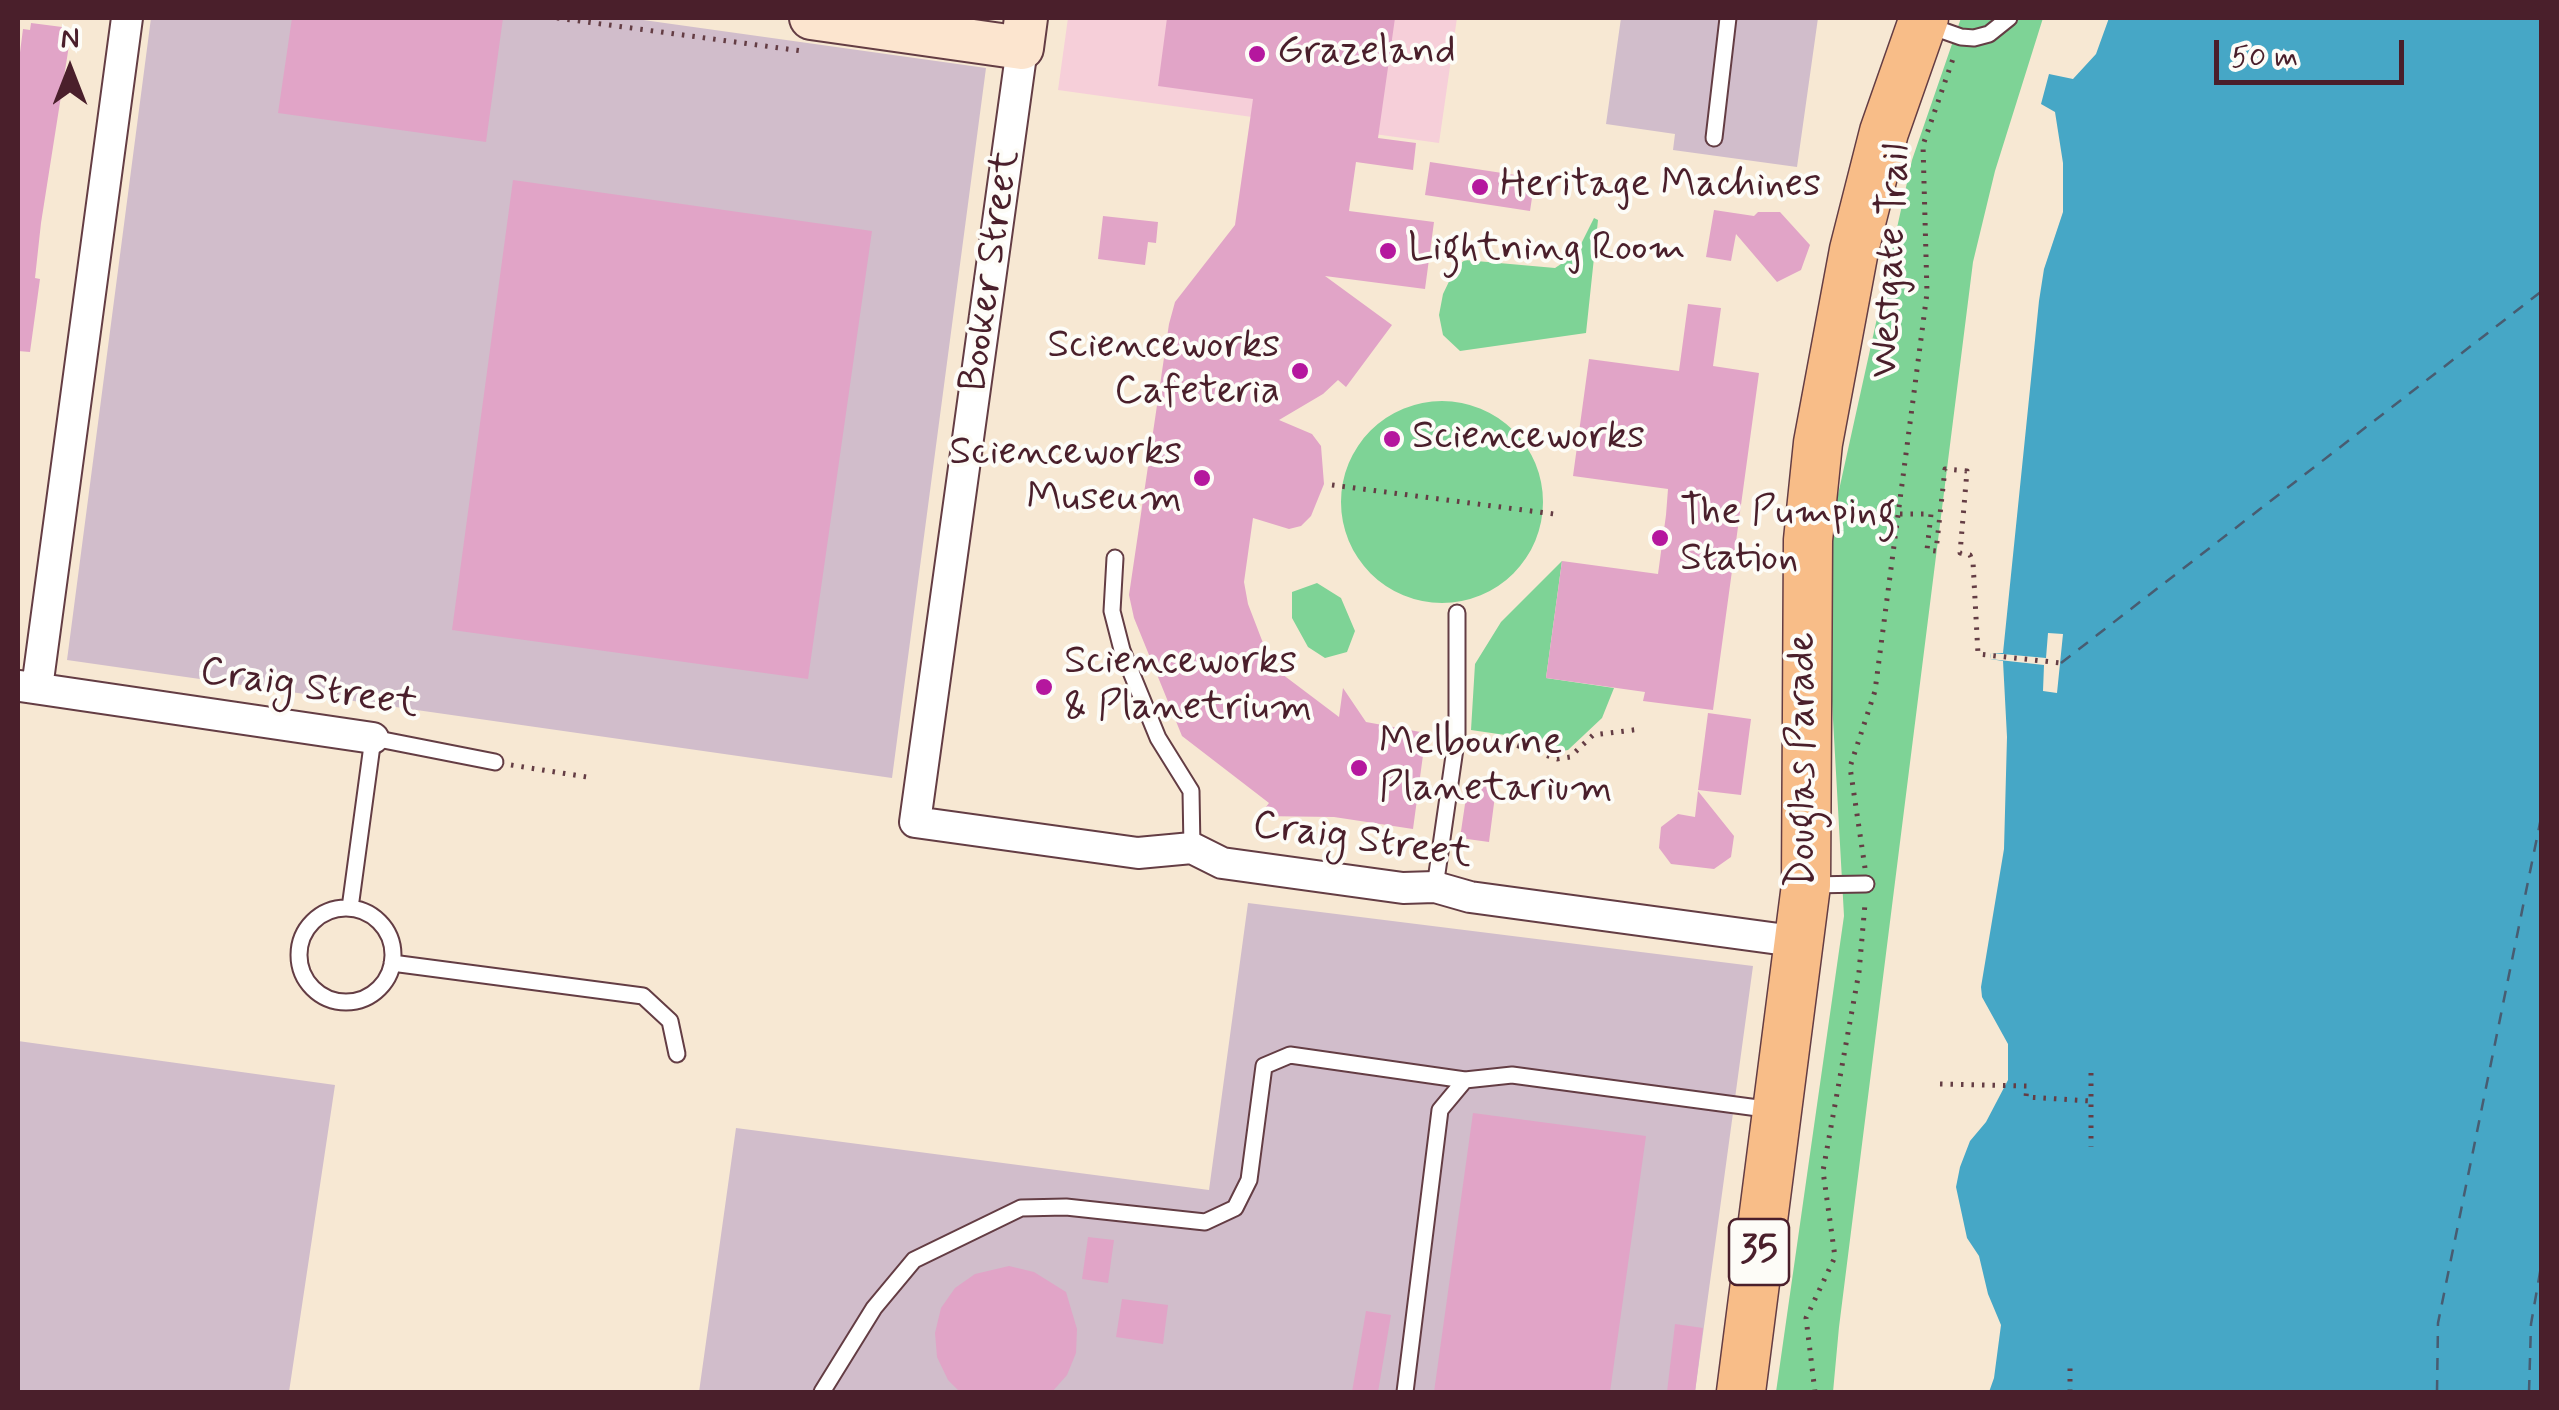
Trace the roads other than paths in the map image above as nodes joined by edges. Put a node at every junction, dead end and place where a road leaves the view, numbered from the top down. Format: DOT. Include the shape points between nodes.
graph roads {
  1 [pos="127,18"];
  2 [pos="1728,18"];
  3 [pos="2010,18"];
  4 [pos="1935,26"];
  5 [pos="1024,33"];
  6 [pos="809,35"];
  7 [pos="1714,138"];
  8 [pos="1115,558"];
  9 [pos="1458,613"];
  10 [pos="27,687"];
  11 [pos="374,738"];
  12 [pos="494,762"];
  13 [pos="915,822"];
  14 [pos="1192,848"];
  15 [pos="1866,884"];
  16 [pos="1806,885"];
  17 [pos="1434,887"];
  18 [pos="350,908"];
  19 [pos="1801,942"];
  20 [pos="392,962"];
  21 [pos="676,1054"];
  22 [pos="1465,1080"];
  23 [pos="1777,1111"];
  24 [pos="822,1392"];
  25 [pos="1405,1392"];
  26 [pos="1740,1392"];
  1 -- 10 [label="street"];
  2 -- 7 [label="lane"];
  3 -- 4 [label="lane" via="1982,37"];
  4 -- 16 [label="main road, Douglas Parade / 35" via="1884,132 1818,443 1808,540"];
  5 -- 6 [label="street"];
  5 -- 13 [label="street, Booker Street"];
  8 -- 14 [label="lane" via="1112,611 1122,650 1158,738 1191,791"];
  9 -- 17 [label="lane" via="1457,735"];
  10 -- 11 [label="street, Craig Street"];
  11 -- 12 [label="lane, Craig Street"];
  11 -- 18 [label="lane"];
  13 -- 14 [label="street, Craig Street" via="1138,853"];
  14 -- 17 [label="street, Craig Street" via="1222,863"];
  15 -- 16 [label="lane"];
  16 -- 19 [label="main road, Douglas Parade / 35"];
  17 -- 19 [label="street, Craig Street"];
  18 -- 20 [label="lane" via="388,933"];
  18 -- 20 [label="lane" via="309,925 299,954 308,983 349,1002 378,989"];
  19 -- 23 [label="main road, Douglas Parade / 35"];
  20 -- 21 [label="lane" via="643,996 670,1021"];
  22 -- 23 [label="lane" via="1512,1075"];
  22 -- 24 [label="lane" via="1290,1055 1264,1066 1249,1180 1235,1208 1205,1222 1066,1206 1021,1208 914,1260 874,1308"];
  22 -- 25 [label="lane" via="1440,1110"];
  23 -- 26 [label="main road, Douglas Parade / 35"];
}
